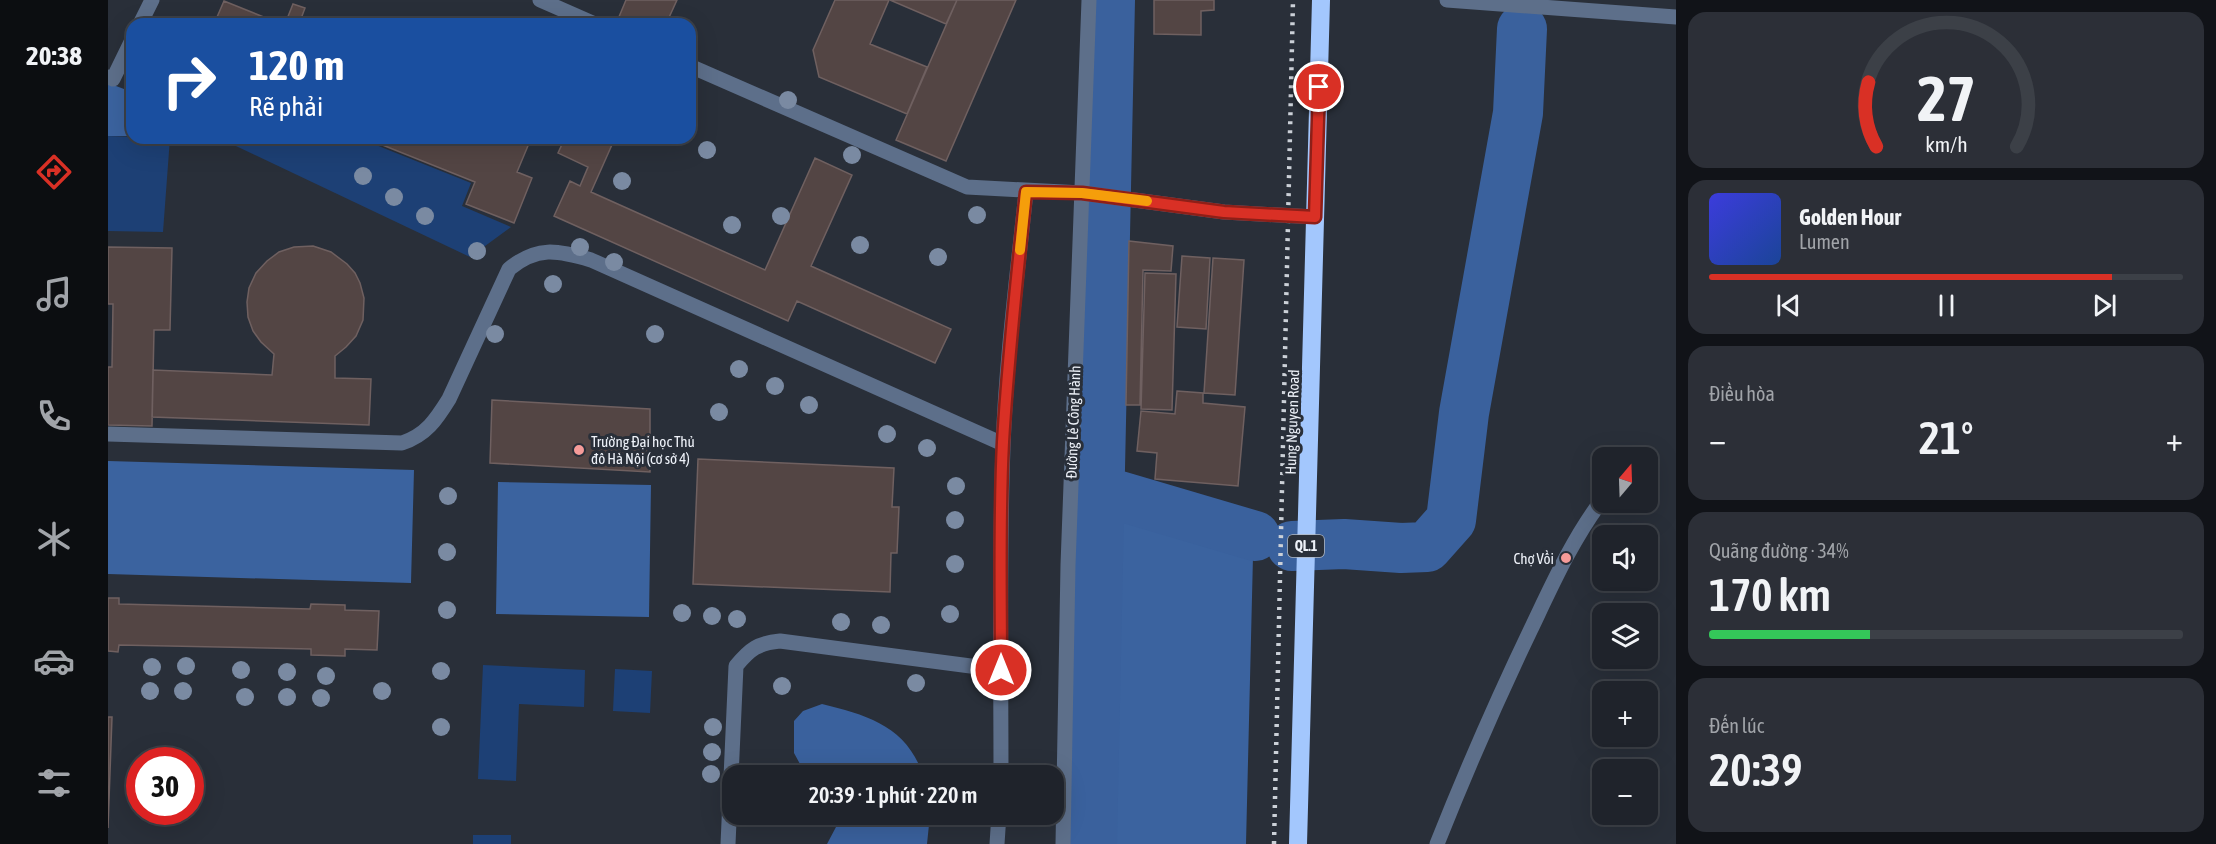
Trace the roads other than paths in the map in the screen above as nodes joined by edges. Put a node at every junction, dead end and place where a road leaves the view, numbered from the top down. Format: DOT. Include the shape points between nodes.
graph roads {
  1 [pos="152,0"];
  2 [pos="540,0"];
  3 [pos="1089,0"];
  4 [pos="1321,0"];
  5 [pos="1447,0"];
  6 [pos="1676,17"];
  7 [pos="143,18"];
  8 [pos="581,18"];
  9 [pos="126,51"];
  10 [pos="696,69"];
  11 [pos="111,78"];
  12 [pos="1026,192"];
  13 [pos="1090,194"];
  14 [pos="1315,217"];
  15 [pos="108,434"];
  16 [pos="1003,444"];
  17 [pos="1593,513"];
  18 [pos="1001,670"];
  19 [pos="1001,765"];
  20 [pos="1059,765"];
  21 [pos="998,825"];
  22 [pos="1061,825"];
  23 [pos="728,844"];
  24 [pos="997,844"];
  25 [pos="1063,844"];
  26 [pos="1298,844"];
  27 [pos="1437,844"];
  1 -- 7 [label="street"];
  2 -- 8 [label="street"];
  3 -- 13 [label="street, Đường Lê Công Hành"];
  4 -- 14 [label="highway, Hung Nguyen Road / QL.1"];
  5 -- 6 [label="street"];
  9 -- 11 [label="street"];
  10 -- 12 [label="street" via="967,187"];
  12 -- 13 [label="street"];
  12 -- 16 [label="street"];
  13 -- 14 [label="street" via="1224,212"];
  13 -- 20 [label="street, Đường Lê Công Hành" via="1071,466"];
  14 -- 26 [label="highway, Hung Nguyen Road / QL.1"];
  15 -- 16 [label="street" via="402,443 416,438 437,419 449,399 509,269 523,258 561,251 591,260"];
  16 -- 18 [label="street"];
  17 -- 27 [label="street" via="1555,579 1497,700"];
  18 -- 19 [label="street"];
  18 -- 23 [label="street" via="763,642 736,666"];
  21 -- 24 [label="street"];
  22 -- 25 [label="street, Đường Lê Công Hành"];
}
